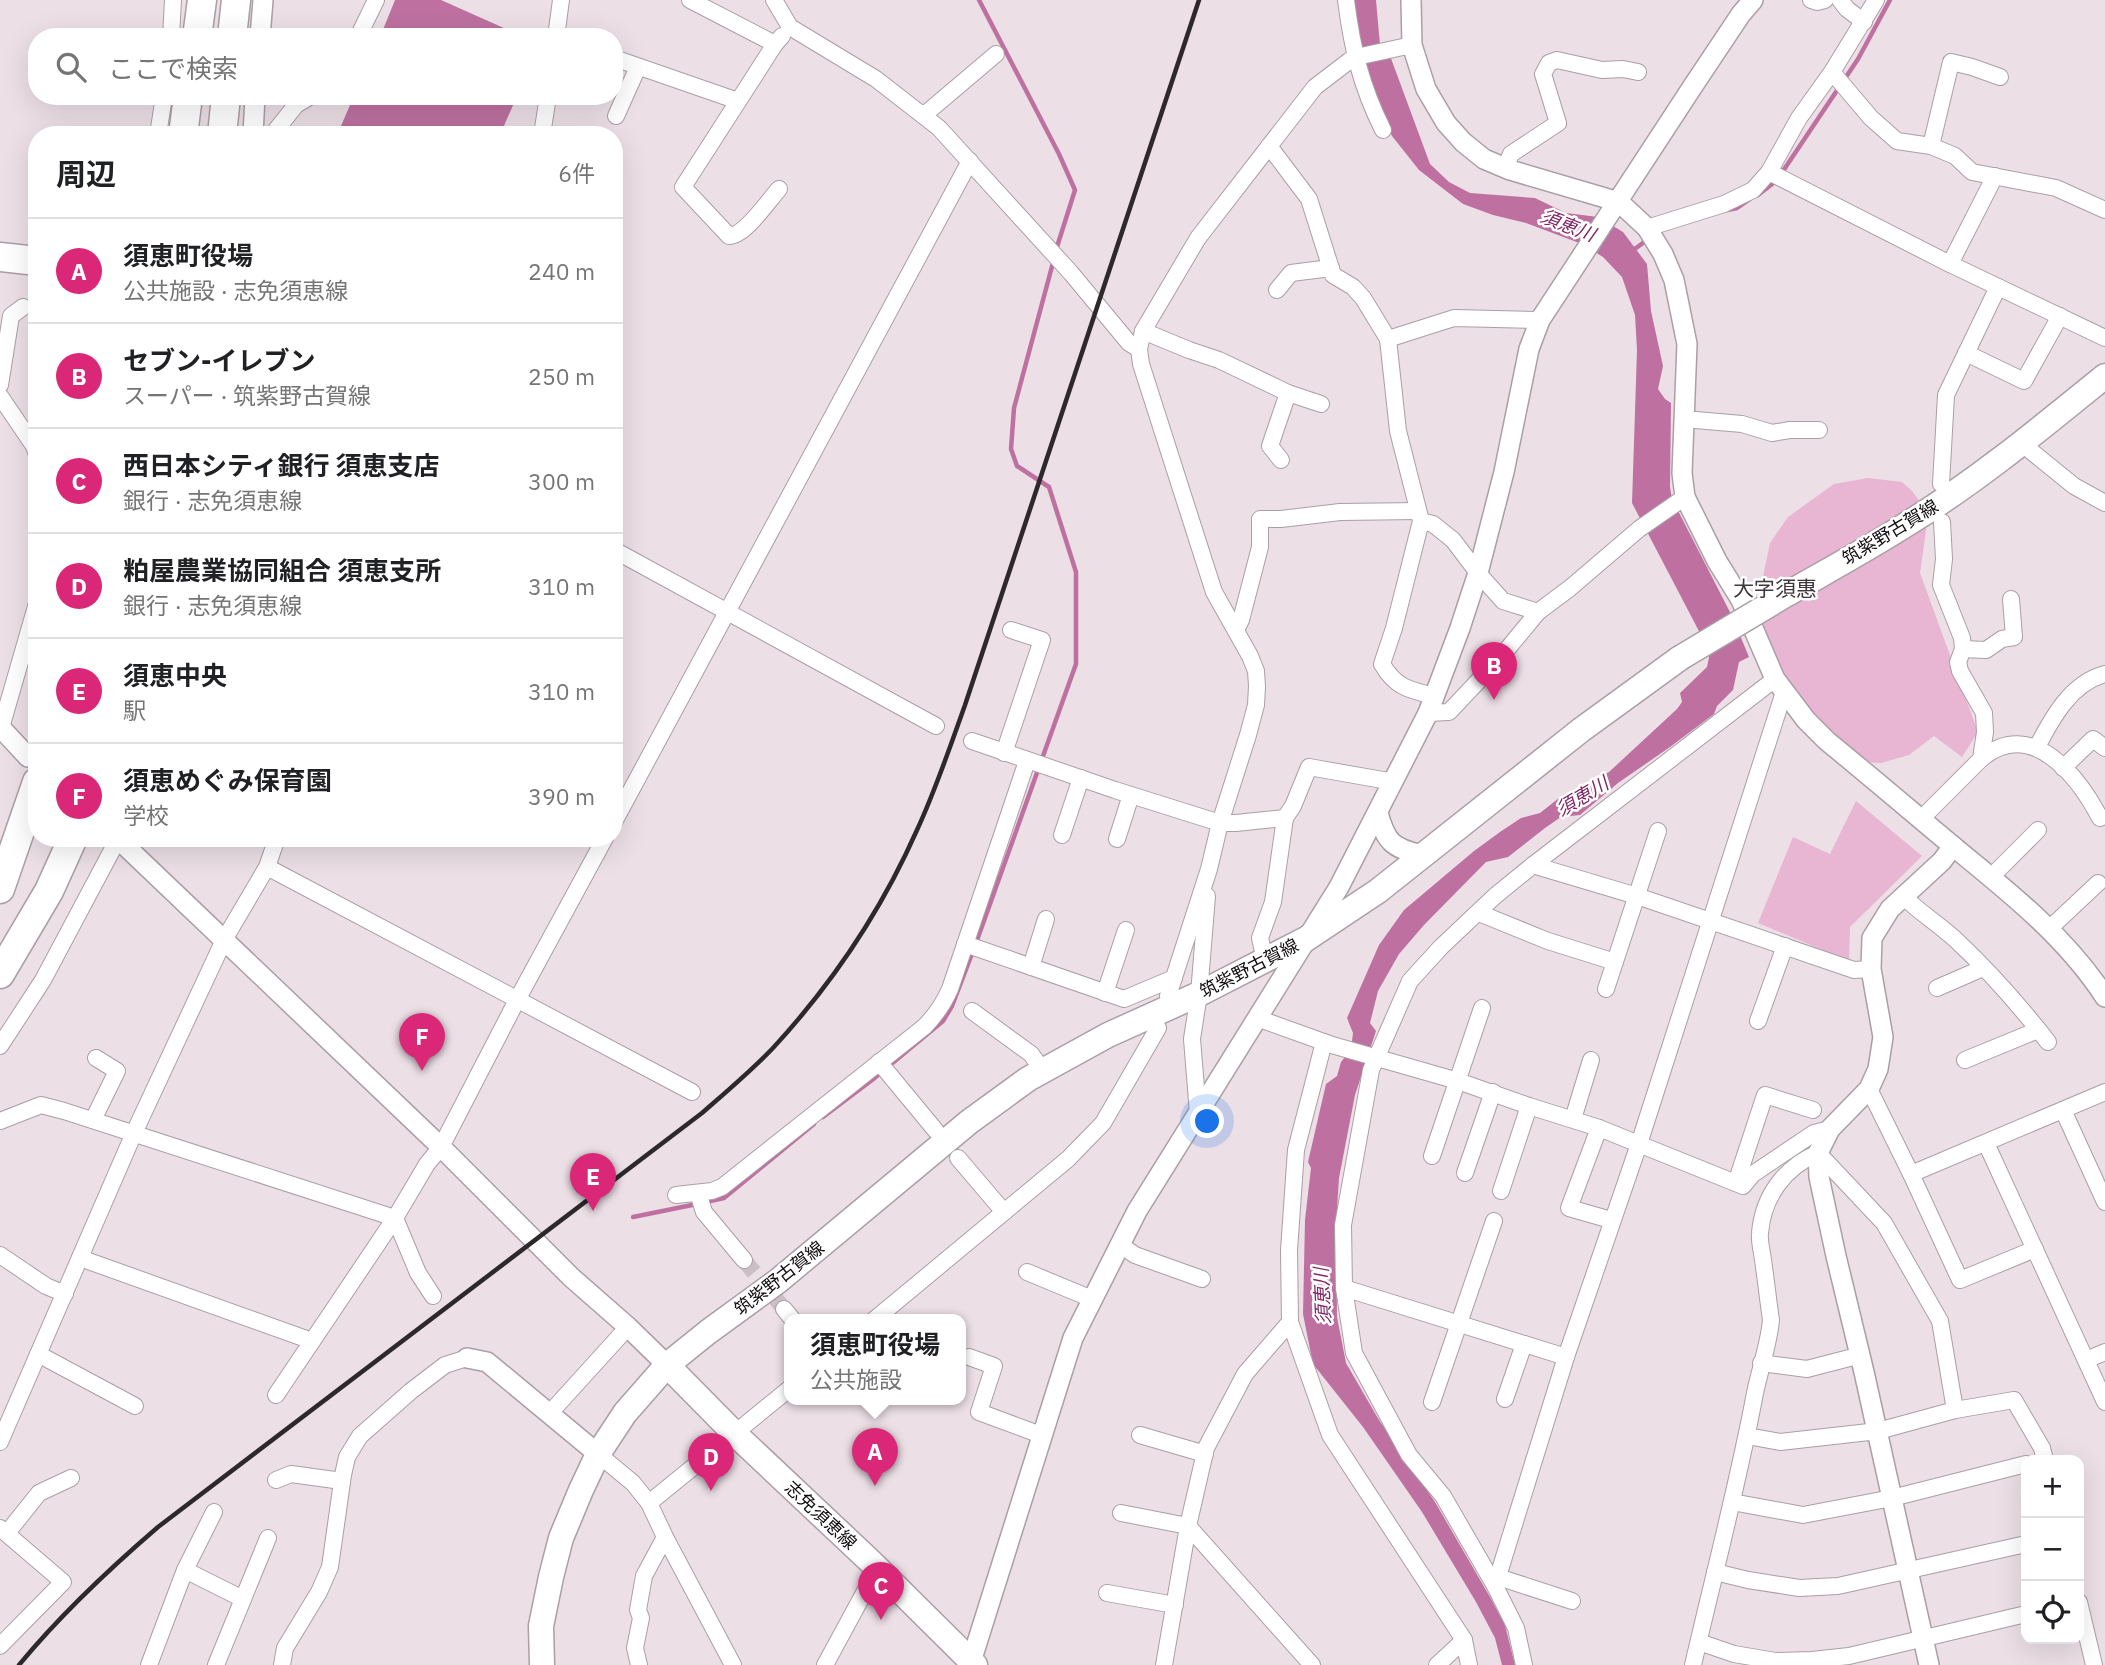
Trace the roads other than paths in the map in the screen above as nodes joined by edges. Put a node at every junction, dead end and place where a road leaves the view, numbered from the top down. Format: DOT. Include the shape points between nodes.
graph roads {
  1 [pos="173,0"];
  2 [pos="202,0"];
  3 [pos="209,0"];
  4 [pos="236,0"];
  5 [pos="263,0"];
  6 [pos="376,0"];
  7 [pos="561,0"];
  8 [pos="690,0"];
  9 [pos="774,0"];
  10 [pos="1346,0"];
  11 [pos="1411,0"];
  12 [pos="1753,0"];
  13 [pos="1811,0"];
  14 [pos="1825,0"];
  15 [pos="1840,0"];
  16 [pos="1876,0"];
  17 [pos="1864,22"];
  18 [pos="790,27"];
  19 [pos="171,28"];
  20 [pos="198,28"];
  21 [pos="206,28"];
  22 [pos="233,28"];
  23 [pos="261,28"];
  24 [pos="362,28"];
  25 [pos="557,28"];
  26 [pos="775,44"];
  27 [pos="1408,45"];
  28 [pos="996,54"];
  29 [pos="1358,57"];
  30 [pos="623,61"];
  31 [pos="638,66"];
  32 [pos="1638,72"];
  33 [pos="2000,77"];
  34 [pos="1839,81"];
  35 [pos="623,100"];
  36 [pos="738,102"];
  37 [pos="163,105"];
  38 [pos="187,105"];
  39 [pos="197,105"];
  40 [pos="225,105"];
  41 [pos="232,105"];
  42 [pos="255,105"];
  43 [pos="296,105"];
  44 [pos="547,105"];
  45 [pos="621,105"];
  46 [pos="924,115"];
  47 [pos="616,116"];
  48 [pos="159,126"];
  49 [pos="184,126"];
  50 [pos="195,126"];
  51 [pos="223,126"];
  52 [pos="232,126"];
  53 [pos="253,126"];
  54 [pos="279,126"];
  55 [pos="543,126"];
  56 [pos="1383,130"];
  57 [pos="1269,146"];
  58 [pos="1931,146"];
  59 [pos="970,161"];
  60 [pos="1505,168"];
  61 [pos="1769,172"];
  62 [pos="1995,176"];
  63 [pos="779,189"];
  64 [pos="1614,208"];
  65 [pos="2105,210"];
  66 [pos="1647,229"];
  67 [pos="0,250"];
  68 [pos="28,252"];
  69 [pos="0,257"];
  70 [pos="28,260"];
  71 [pos="1950,264"];
  72 [pos="1331,268"];
  73 [pos="1998,287"];
  74 [pos="1277,290"];
  75 [pos="23,307"];
  76 [pos="2060,316"];
  77 [pos="1540,320"];
  78 [pos="1143,331"];
  79 [pos="2105,338"];
  80 [pos="1388,339"];
  81 [pos="1139,349"];
  82 [pos="1966,353"];
  83 [pos="2105,376"];
  84 [pos="0,385"];
  85 [pos="1288,393"];
  86 [pos="0,396"];
  87 [pos="1321,404"];
  88 [pos="1684,419"];
  89 [pos="1819,430"];
  90 [pos="28,437"];
  91 [pos="2021,443"];
  92 [pos="1281,460"];
  93 [pos="1941,484"];
  94 [pos="1685,497"];
  95 [pos="2105,503"];
  96 [pos="1419,516"];
  97 [pos="1942,522"];
  98 [pos="623,555"];
  99 [pos="1478,573"];
  100 [pos="2011,599"];
  101 [pos="726,612"];
  102 [pos="1538,612"];
  103 [pos="1011,629"];
  104 [pos="1236,630"];
  105 [pos="28,634"];
  106 [pos="1963,649"];
  107 [pos="2105,674"];
  108 [pos="1780,685"];
  109 [pos="1431,704"];
  110 [pos="936,726"];
  111 [pos="1,728"];
  112 [pos="972,741"];
  113 [pos="2037,747"];
  114 [pos="2105,748"];
  115 [pos="1004,753"];
  116 [pos="1981,759"];
  117 [pos="1027,761"];
  118 [pos="28,764"];
  119 [pos="2063,768"];
  120 [pos="1081,778"];
  121 [pos="1394,782"];
  122 [pos="28,784"];
  123 [pos="1131,795"];
  124 [pos="623,800"];
  125 [pos="1378,813"];
  126 [pos="1285,818"];
  127 [pos="2100,818"];
  128 [pos="1922,819"];
  129 [pos="1220,823"];
  130 [pos="2038,830"];
  131 [pos="1658,831"];
  132 [pos="1062,835"];
  133 [pos="1117,839"];
  134 [pos="28,840"];
  135 [pos="1953,846"];
  136 [pos="55,847"];
  137 [pos="70,847"];
  138 [pos="113,847"];
  139 [pos="127,847"];
  140 [pos="274,847"];
  141 [pos="600,847"];
  142 [pos="1422,855"];
  143 [pos="1533,865"];
  144 [pos="267,867"];
  145 [pos="1209,869"];
  146 [pos="1991,877"];
  147 [pos="0,889"];
  148 [pos="1637,896"];
  149 [pos="1903,897"];
  150 [pos="2105,901"];
  151 [pos="0,905"];
  152 [pos="1479,912"];
  153 [pos="1046,919"];
  154 [pos="1710,921"];
  155 [pos="2049,929"];
  156 [pos="1126,930"];
  157 [pos="1306,939"];
  158 [pos="225,940"];
  159 [pos="965,944"];
  160 [pos="1785,946"];
  161 [pos="1265,960"];
  162 [pos="1615,962"];
  163 [pos="1031,967"];
  164 [pos="0,968"];
  165 [pos="1983,968"];
  166 [pos="1871,969"];
  167 [pos="0,974"];
  168 [pos="1174,978"];
  169 [pos="1937,988"];
  170 [pos="1606,989"];
  171 [pos="2103,990"];
  172 [pos="1105,993"];
  173 [pos="1199,994"];
  174 [pos="1168,996"];
  175 [pos="517,1000"];
  176 [pos="1482,1008"];
  177 [pos="972,1011"];
  178 [pos="1257,1018"];
  179 [pos="1758,1021"];
  180 [pos="1158,1028"];
  181 [pos="1328,1044"];
  182 [pos="0,1046"];
  183 [pos="96,1058"];
  184 [pos="1373,1058"];
  185 [pos="1591,1060"];
  186 [pos="1965,1060"];
  187 [pos="880,1062"];
  188 [pos="1041,1072"];
  189 [pos="1458,1081"];
  190 [pos="1869,1089"];
  191 [pos="692,1092"];
  192 [pos="1493,1092"];
  193 [pos="2105,1092"];
  194 [pos="1529,1107"];
  195 [pos="2063,1110"];
  196 [pos="1813,1111"];
  197 [pos="1198,1113"];
  198 [pos="1573,1119"];
  199 [pos="93,1120"];
  200 [pos="0,1121"];
  201 [pos="1599,1128"];
  202 [pos="1830,1129"];
  203 [pos="936,1131"];
  204 [pos="134,1133"];
  205 [pos="1986,1143"];
  206 [pos="1639,1144"];
  207 [pos="440,1147"];
  208 [pos="1818,1153"];
  209 [pos="1432,1156"];
  210 [pos="958,1158"];
  211 [pos="1465,1173"];
  212 [pos="1911,1174"];
  213 [pos="1736,1183"];
  214 [pos="1501,1191"];
  215 [pos="698,1193"];
  216 [pos="676,1195"];
  217 [pos="2105,1202"];
  218 [pos="1004,1212"];
  219 [pos="395,1218"];
  220 [pos="1611,1220"];
  221 [pos="1494,1221"];
  222 [pos="1119,1244"];
  223 [pos="2035,1250"];
  224 [pos="0,1255"];
  225 [pos="80,1258"];
  226 [pos="744,1260"];
  227 [pos="1027,1272"];
  228 [pos="1202,1279"];
  229 [pos="1344,1288"];
  230 [pos="65,1294"];
  231 [pos="433,1296"];
  232 [pos="1092,1299"];
  233 [pos="881,1314"];
  234 [pos="1290,1322"];
  235 [pos="1458,1325"];
  236 [pos="628,1327"];
  237 [pos="312,1341"];
  238 [pos="1524,1344"];
  239 [pos="2105,1352"];
  240 [pos="38,1354"];
  241 [pos="1861,1355"];
  242 [pos="969,1357"];
  243 [pos="1566,1357"];
  244 [pos="467,1358"];
  245 [pos="2086,1360"];
  246 [pos="1761,1363"];
  247 [pos="667,1365"];
  248 [pos="784,1393"];
  249 [pos="276,1395"];
  250 [pos="1505,1399"];
  251 [pos="1432,1402"];
  252 [pos="2105,1402"];
  253 [pos="135,1406"];
  254 [pos="1955,1410"];
  255 [pos="549,1414"];
  256 [pos="1878,1431"];
  257 [pos="735,1434"];
  258 [pos="1041,1435"];
  259 [pos="1140,1435"];
  260 [pos="1747,1436"];
  261 [pos="0,1442"];
  262 [pos="598,1454"];
  263 [pos="1205,1454"];
  264 [pos="2043,1455"];
  265 [pos="2021,1465"];
  266 [pos="71,1478"];
  267 [pos="276,1480"];
  268 [pos="342,1481"];
  269 [pos="1892,1498"];
  270 [pos="1732,1502"];
  271 [pos="649,1503"];
  272 [pos="214,1512"];
  273 [pos="1121,1513"];
  274 [pos="1188,1527"];
  275 [pos="4,1531"];
  276 [pos="664,1537"];
  277 [pos="268,1538"];
  278 [pos="2021,1545"];
  279 [pos="877,1569"];
  280 [pos="1908,1569"];
  281 [pos="185,1570"];
  282 [pos="1714,1572"];
  283 [pos="1497,1581"];
  284 [pos="1107,1593"];
  285 [pos="243,1600"];
  286 [pos="1572,1601"];
  287 [pos="1175,1605"];
  288 [pos="2021,1615"];
  289 [pos="2084,1623"];
  290 [pos="1923,1638"];
  291 [pos="1464,1640"];
  292 [pos="1699,1642"];
  293 [pos="0,1646"];
  294 [pos="973,1664"];
  295 [pos="149,1665"];
  296 [pos="216,1665"];
  297 [pos="282,1665"];
  298 [pos="542,1665"];
  299 [pos="639,1665"];
  300 [pos="733,1665"];
  301 [pos="825,1665"];
  302 [pos="1164,1665"];
  303 [pos="1312,1665"];
  304 [pos="1437,1665"];
  305 [pos="1469,1665"];
  306 [pos="1524,1665"];
  307 [pos="1693,1665"];
  308 [pos="1929,1665"];
  309 [pos="2094,1665"];
  1 -- 19 [label="street"];
  2 -- 20 [label="highway"];
  3 -- 21 [label="highway"];
  4 -- 22 [label="highway"];
  5 -- 23 [label="street"];
  6 -- 24 [label="street"];
  7 -- 25 [label="street"];
  8 -- 26 [label="street"];
  9 -- 18 [label="street"];
  10 -- 29 [label="street"];
  11 -- 27 [label="street"];
  12 -- 64 [label="street"];
  13 -- 14 [label="street"];
  15 -- 17 [label="street"];
  16 -- 17 [label="street"];
  17 -- 34 [label="street"];
  18 -- 26 [label="street"];
  18 -- 46 [label="street" via="876,79"];
  26 -- 36 [label="street"];
  27 -- 29 [label="street"];
  27 -- 60 [label="street" via="1446,122 1484,159"];
  28 -- 46 [label="street"];
  29 -- 56 [label="street"];
  29 -- 57 [label="street" via="1315,87"];
  30 -- 31 [label="street"];
  31 -- 35 [label="street"];
  31 -- 36 [label="street"];
  32 -- 60 [label="street" via="1557,60 1549,63 1543,74 1558,124 1511,154"];
  33 -- 58 [label="street" via="1951,62"];
  34 -- 58 [label="street" via="1897,141"];
  34 -- 61 [label="street" via="1799,118"];
  36 -- 63 [label="street" via="682,187 729,236 744,229"];
  37 -- 48 [label="street"];
  38 -- 49 [label="highway"];
  39 -- 50 [label="highway"];
  40 -- 51 [label="highway"];
  41 -- 52 [label="highway"];
  42 -- 53 [label="street"];
  43 -- 54 [label="street"];
  44 -- 55 [label="street"];
  45 -- 47 [label="street"];
  46 -- 59 [label="street"];
  57 -- 72 [label="street" via="1309,199"];
  57 -- 78 [label="street" via="1198,238"];
  58 -- 62 [label="street" via="1955,156 1972,172"];
  59 -- 81 [label="street" via="1129,344"];
  59 -- 101 [label="street"];
  60 -- 64 [label="street"];
  61 -- 66 [label="street" via="1753,190 1724,204"];
  61 -- 71 [label="street"];
  62 -- 65 [label="street" via="2056,187"];
  62 -- 71 [label="street"];
  64 -- 66 [label="street"];
  64 -- 77 [label="street"];
  66 -- 88 [label="street" via="1674,280 1687,344"];
  67 -- 68 [label="highway"];
  69 -- 70 [label="highway"];
  71 -- 73 [label="street"];
  72 -- 74 [label="street" via="1291,273"];
  72 -- 80 [label="street" via="1333,275 1363,298"];
  73 -- 76 [label="street"];
  73 -- 82 [label="street"];
  75 -- 84 [label="street" via="11,316"];
  76 -- 79 [label="street"];
  76 -- 82 [label="street" via="2024,381"];
  77 -- 80 [label="street" via="1454,318"];
  77 -- 99 [label="street" via="1529,349"];
  78 -- 81 [label="street"];
  78 -- 85 [label="street"];
  80 -- 96 [label="street" via="1398,431"];
  81 -- 104 [label="street" via="1214,592"];
  82 -- 93 [label="street" via="1946,395"];
  83 -- 91 [label="main road, 筑紫野古賀線"];
  85 -- 87 [label="street"];
  85 -- 92 [label="street" via="1270,446"];
  86 -- 90 [label="street"];
  88 -- 89 [label="street" via="1742,424 1772,433"];
  88 -- 94 [label="street"];
  91 -- 95 [label="street" via="2074,486"];
  91 -- 142 [label="main road, 筑紫野古賀線, bridge" via="1908,524 1680,658"];
  94 -- 102 [label="street"];
  94 -- 108 [label="street" via="1741,600"];
  96 -- 99 [label="street" via="1453,540"];
  96 -- 104 [label="street" via="1340,512 1260,519 1260,547"];
  96 -- 109 [label="street" via="1394,628 1381,664 1390,678"];
  97 -- 106 [label="street" via="1941,585"];
  98 -- 101 [label="street"];
  99 -- 102 [label="street" via="1503,601"];
  99 -- 109 [label="street"];
  100 -- 106 [label="street" via="2014,636 1986,650"];
  101 -- 110 [label="street"];
  101 -- 124 [label="street"];
  102 -- 109 [label="street" via="1449,712"];
  103 -- 115 [label="street" via="1042,640"];
  104 -- 129 [label="street" via="1256,671 1256,705"];
  105 -- 111 [label="street"];
  106 -- 116 [label="street" via="1960,671 1984,713"];
  107 -- 113 [label="street" via="2092,677 2062,704"];
  108 -- 128 [label="street" via="1827,741"];
  108 -- 143 [label="street"];
  108 -- 154 [label="street"];
  109 -- 121 [label="street"];
  111 -- 118 [label="street"];
  112 -- 115 [label="street"];
  113 -- 116 [label="street" via="2005,745"];
  113 -- 119 [label="street"];
  114 -- 119 [label="street" via="2093,739"];
  115 -- 117 [label="street"];
  116 -- 128 [label="street"];
  117 -- 120 [label="street"];
  117 -- 159 [label="street"];
  119 -- 127 [label="street" via="2081,786"];
  120 -- 123 [label="street"];
  120 -- 132 [label="street"];
  121 -- 125 [label="street"];
  121 -- 126 [label="street" via="1309,767"];
  122 -- 147 [label="highway"];
  123 -- 129 [label="street"];
  123 -- 133 [label="street"];
  125 -- 142 [label="street" via="1394,846"];
  125 -- 157 [label="street"];
  126 -- 129 [label="street"];
  126 -- 161 [label="street" via="1273,902 1260,938"];
  128 -- 135 [label="street"];
  129 -- 145 [label="street"];
  130 -- 146 [label="street"];
  131 -- 148 [label="street"];
  134 -- 151 [label="highway"];
  135 -- 146 [label="street"];
  135 -- 149 [label="street"];
  136 -- 164 [label="highway"];
  137 -- 167 [label="highway"];
  138 -- 182 [label="street" via="43,980"];
  139 -- 158 [label="street"];
  140 -- 144 [label="street"];
  141 -- 175 [label="street"];
  142 -- 157 [label="main road, 筑紫野古賀線"];
  143 -- 148 [label="street"];
  143 -- 152 [label="street"];
  144 -- 158 [label="street"];
  144 -- 175 [label="street"];
  145 -- 168 [label="street"];
  145 -- 173 [label="street"];
  146 -- 155 [label="street"];
  148 -- 154 [label="street"];
  148 -- 162 [label="street"];
  149 -- 165 [label="street"];
  149 -- 166 [label="street" via="1872,938"];
  150 -- 155 [label="street" via="2096,886"];
  152 -- 162 [label="street"];
  152 -- 184 [label="street" via="1410,981"];
  153 -- 163 [label="street"];
  154 -- 160 [label="street"];
  154 -- 206 [label="street"];
  155 -- 171 [label="street"];
  156 -- 172 [label="street"];
  157 -- 161 [label="main road, 筑紫野古賀線"];
  157 -- 178 [label="street"];
  158 -- 204 [label="street"];
  158 -- 207 [label="street"];
  159 -- 163 [label="street"];
  159 -- 187 [label="street" via="943,1004 924,1027"];
  160 -- 166 [label="street" via="1854,970"];
  160 -- 179 [label="street"];
  161 -- 173 [label="main road, 筑紫野古賀線"];
  162 -- 170 [label="street"];
  163 -- 172 [label="street"];
  165 -- 169 [label="street"];
  165 -- 186 [label="street" via="2043,1036"];
  166 -- 190 [label="street" via="1883,1037"];
  168 -- 172 [label="street" via="1124,999"];
  168 -- 174 [label="street"];
  173 -- 188 [label="main road, 筑紫野古賀線" via="1108,1035"];
  173 -- 197 [label="street" via="1192,1039"];
  175 -- 191 [label="street"];
  175 -- 207 [label="street"];
  176 -- 189 [label="street"];
  177 -- 188 [label="street" via="1031,1054"];
  178 -- 181 [label="street"];
  178 -- 197 [label="street"];
  180 -- 218 [label="street" via="1103,1123"];
  181 -- 184 [label="street"];
  181 -- 234 [label="street" via="1296,1150 1289,1250"];
  183 -- 199 [label="street" via="117,1071"];
  184 -- 189 [label="street"];
  184 -- 229 [label="street" via="1342,1225"];
  185 -- 198 [label="street"];
  187 -- 203 [label="street"];
  187 -- 215 [label="street" via="722,1187"];
  188 -- 247 [label="main road, 筑紫野古賀線" via="969,1122 778,1281"];
  189 -- 192 [label="street"];
  189 -- 209 [label="street"];
  190 -- 202 [label="street"];
  190 -- 212 [label="street"];
  192 -- 194 [label="street"];
  192 -- 211 [label="street"];
  193 -- 195 [label="street"];
  194 -- 198 [label="street"];
  194 -- 214 [label="street"];
  195 -- 205 [label="street"];
  195 -- 217 [label="street"];
  196 -- 213 [label="street" via="1765,1095"];
  197 -- 222 [label="street"];
  198 -- 201 [label="street"];
  199 -- 200 [label="street" via="41,1105"];
  199 -- 204 [label="street"];
  201 -- 206 [label="street"];
  201 -- 220 [label="street" via="1569,1208"];
  202 -- 208 [label="street"];
  202 -- 213 [label="street" via="1814,1133 1753,1174 1743,1186"];
  204 -- 219 [label="street"];
  204 -- 225 [label="street"];
  205 -- 212 [label="street"];
  205 -- 223 [label="street"];
  206 -- 213 [label="street"];
  206 -- 220 [label="street"];
  207 -- 219 [label="street"];
  207 -- 236 [label="street"];
  208 -- 241 [label="street" via="1819,1177"];
  208 -- 246 [label="street" via="1784,1176 1765,1209 1759,1235 1771,1320"];
  208 -- 254 [label="street" via="1884,1223 1940,1321"];
  210 -- 218 [label="street"];
  212 -- 223 [label="street" via="1960,1280"];
  215 -- 216 [label="street"];
  215 -- 226 [label="street" via="704,1212"];
  218 -- 233 [label="street"];
  219 -- 231 [label="street"];
  219 -- 237 [label="street"];
  220 -- 243 [label="street"];
  221 -- 235 [label="street"];
  222 -- 228 [label="street" via="1135,1255"];
  222 -- 232 [label="street"];
  223 -- 245 [label="street"];
  224 -- 230 [label="street"];
  225 -- 230 [label="street"];
  225 -- 237 [label="street"];
  227 -- 232 [label="street"];
  229 -- 235 [label="street"];
  229 -- 283 [label="street" via="1354,1353 1409,1455 1443,1496"];
  230 -- 240 [label="street"];
  232 -- 258 [label="street" via="1073,1338"];
  234 -- 263 [label="street" via="1245,1374"];
  234 -- 291 [label="street" via="1330,1435"];
  235 -- 238 [label="street"];
  235 -- 251 [label="street"];
  236 -- 247 [label="street"];
  236 -- 255 [label="street"];
  237 -- 249 [label="street"];
  238 -- 243 [label="street"];
  238 -- 250 [label="street"];
  239 -- 245 [label="street"];
  240 -- 253 [label="street"];
  240 -- 261 [label="street"];
  241 -- 246 [label="street" via="1807,1369"];
  241 -- 256 [label="street"];
  242 -- 258 [label="street" via="994,1366 979,1412"];
  243 -- 283 [label="street"];
  244 -- 255 [label="street" via="487,1362"];
  244 -- 268 [label="street" via="445,1365 360,1436 347,1457"];
  245 -- 252 [label="street"];
  246 -- 260 [label="street"];
  247 -- 257 [label="main road, 志免須恵線"];
  247 -- 262 [label="main road, 筑紫野古賀線" via="625,1413"];
  248 -- 257 [label="street"];
  254 -- 256 [label="street"];
  254 -- 264 [label="street" via="2014,1400"];
  255 -- 262 [label="street"];
  256 -- 260 [label="street" via="1780,1442"];
  256 -- 269 [label="street"];
  257 -- 271 [label="street"];
  257 -- 279 [label="main road, 志免須恵線"];
  258 -- 294 [label="street"];
  259 -- 263 [label="street"];
  260 -- 270 [label="street"];
  262 -- 271 [label="street"];
  262 -- 298 [label="main road, 筑紫野古賀線" via="554,1564 541,1626"];
  263 -- 274 [label="street"];
  265 -- 269 [label="street"];
  266 -- 275 [label="street" via="39,1493"];
  267 -- 268 [label="street" via="291,1474"];
  268 -- 297 [label="street" via="330,1567 285,1648"];
  269 -- 270 [label="street" via="1803,1516"];
  269 -- 280 [label="street"];
  270 -- 282 [label="street"];
  271 -- 276 [label="street"];
  272 -- 281 [label="street"];
  273 -- 274 [label="street"];
  274 -- 287 [label="street"];
  274 -- 303 [label="street"];
  275 -- 293 [label="street" via="63,1582"];
  276 -- 299 [label="street" via="644,1576 635,1648"];
  276 -- 300 [label="street"];
  277 -- 285 [label="street"];
  278 -- 280 [label="street"];
  279 -- 294 [label="main road, 志免須恵線"];
  279 -- 301 [label="street"];
  280 -- 282 [label="street" via="1838,1586 1799,1587"];
  280 -- 290 [label="street"];
  281 -- 285 [label="street"];
  281 -- 295 [label="street"];
  282 -- 292 [label="street"];
  283 -- 286 [label="street"];
  283 -- 306 [label="street" via="1516,1628"];
  284 -- 287 [label="street"];
  285 -- 296 [label="street"];
  287 -- 302 [label="street"];
  288 -- 290 [label="street"];
  289 -- 309 [label="street"];
  290 -- 292 [label="street" via="1849,1656 1775,1661"];
  290 -- 308 [label="street"];
  291 -- 304 [label="street"];
  291 -- 305 [label="street"];
  292 -- 307 [label="street"];
}
